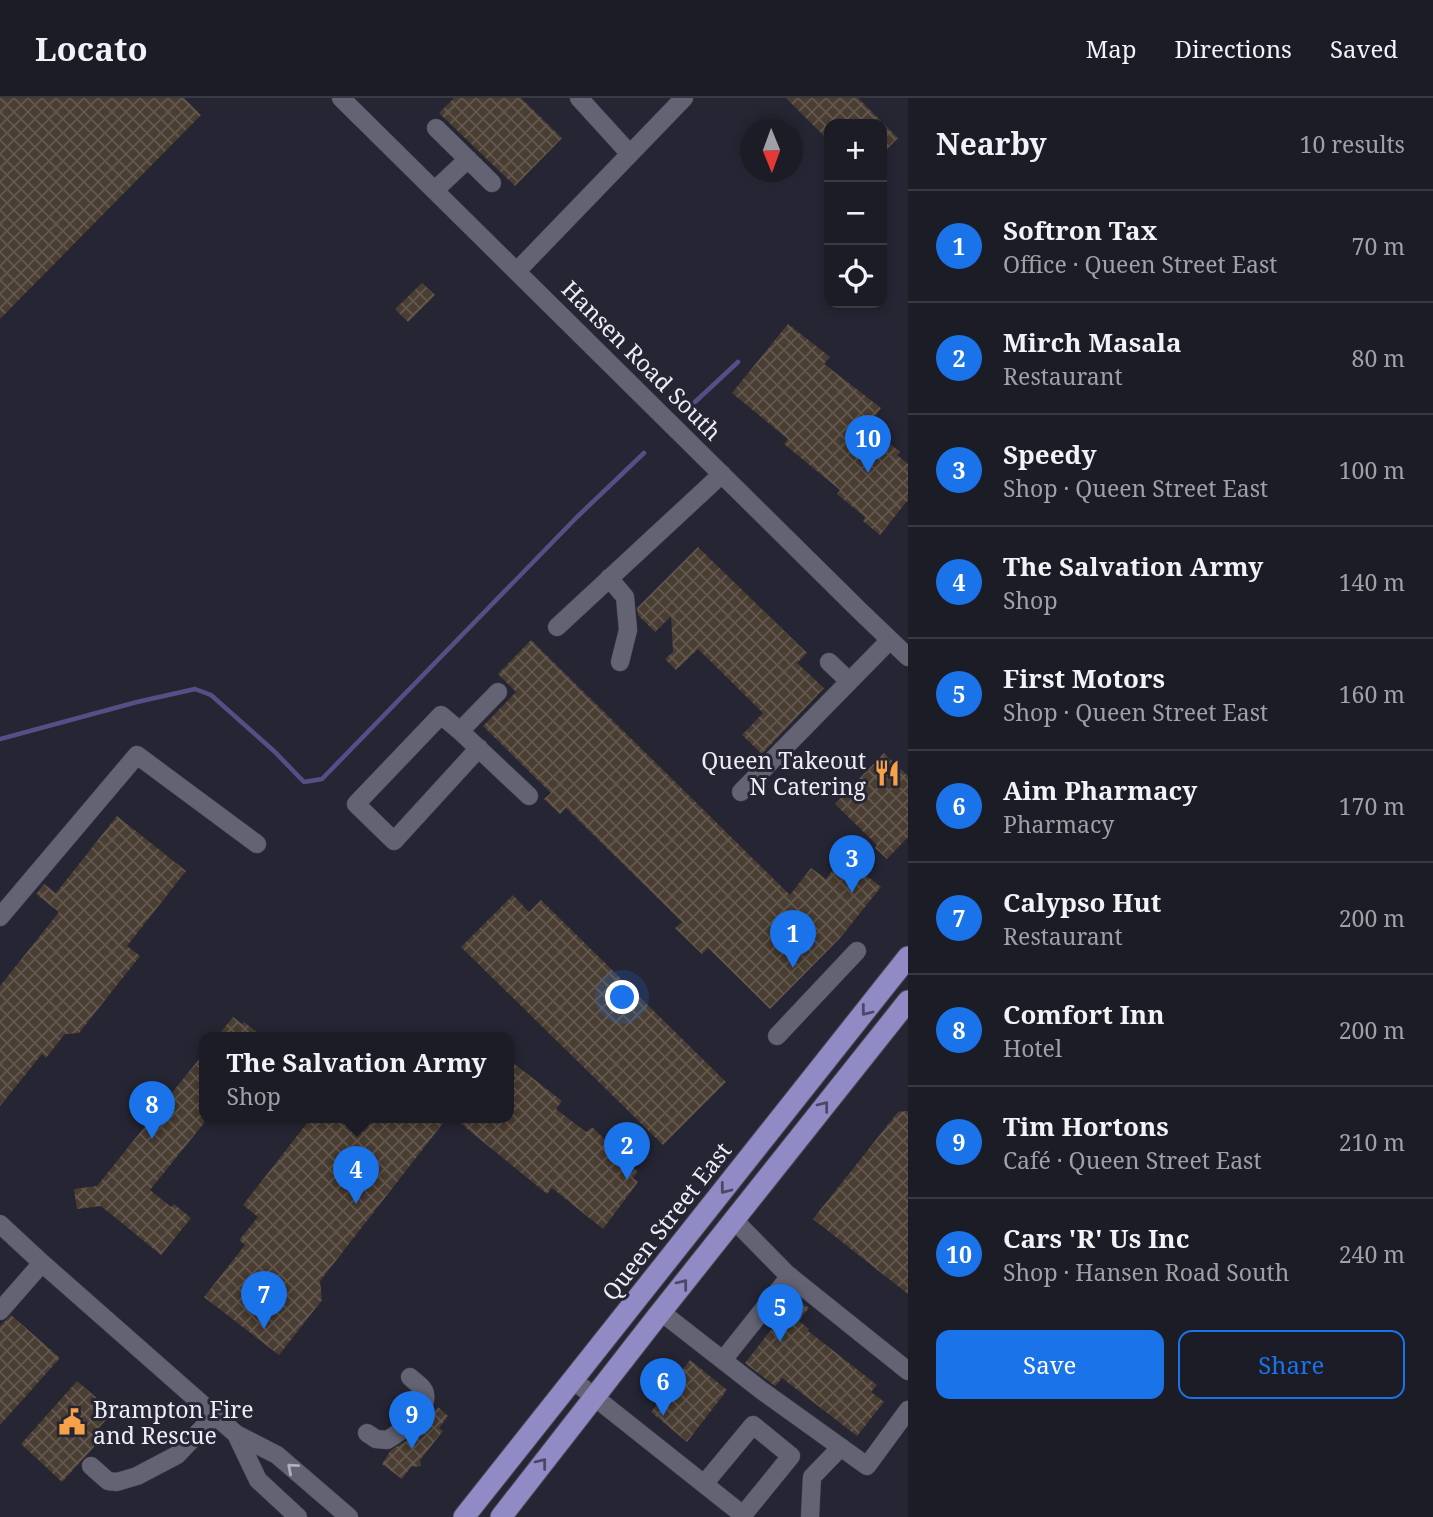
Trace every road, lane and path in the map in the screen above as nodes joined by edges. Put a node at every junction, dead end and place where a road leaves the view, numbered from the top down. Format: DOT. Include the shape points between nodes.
graph roads {
  1 [pos="341,98"];
  2 [pos="579,98"];
  3 [pos="684,98"];
  4 [pos="436,128"];
  5 [pos="631,154"];
  6 [pos="468,159"];
  7 [pos="492,183"];
  8 [pos="435,190"];
  9 [pos="517,271"];
  10 [pos="722,474"];
  11 [pos="609,578"];
  12 [pos="557,627"];
  13 [pos="890,640"];
  14 [pos="908,657"];
  15 [pos="620,662"];
  16 [pos="829,662"];
  17 [pos="849,681"];
  18 [pos="498,692"];
  19 [pos="460,731"];
  20 [pos="479,748"];
  21 [pos="741,792"];
  22 [pos="529,796"];
  23 [pos="257,845"];
  24 [pos="0,918"];
  25 [pos="857,951"];
  26 [pos="908,957"];
  27 [pos="908,1001"];
  28 [pos="777,1036"];
  29 [pos="734,1220"];
  30 [pos="1,1228"];
  31 [pos="42,1263"];
  32 [pos="790,1276"];
  33 [pos="0,1311"];
  34 [pos="661,1311"];
  35 [pos="723,1360"];
  36 [pos="908,1371"];
  37 [pos="410,1377"];
  38 [pos="573,1380"];
  39 [pos="595,1397"];
  40 [pos="908,1410"];
  41 [pos="215,1415"];
  42 [pos="367,1433"];
  43 [pos="236,1434"];
  44 [pos="841,1447"];
  45 [pos="90,1466"];
  46 [pos="704,1484"];
  47 [pos="341,1515"];
  48 [pos="298,1517"];
  49 [pos="464,1517"];
  50 [pos="501,1517"];
  51 [pos="810,1517"];
  1 -- 8 [label="street, Hansen Road South"];
  2 -- 5 [label="street"];
  3 -- 5 [label="street"];
  4 -- 6 [label="street"];
  5 -- 9 [label="street"];
  6 -- 7 [label="street"];
  6 -- 8 [label="street"];
  8 -- 9 [label="street, Hansen Road South"];
  9 -- 10 [label="street, Hansen Road South"];
  10 -- 11 [label="street"];
  10 -- 13 [label="street, Hansen Road South"];
  11 -- 12 [label="street"];
  11 -- 15 [label="street" via="625,597 628,630"];
  13 -- 14 [label="street, Hansen Road South"];
  13 -- 17 [label="street"];
  16 -- 17 [label="street"];
  17 -- 21 [label="street"];
  18 -- 19 [label="street"];
  19 -- 20 [label="street"];
  19 -- 20 [label="street" via="441,715 356,804 394,841"];
  20 -- 22 [label="street"];
  23 -- 24 [label="street" via="137,755"];
  25 -- 28 [label="street"];
  26 -- 38 [label="main road, Queen Street East, one-way"];
  29 -- 27 [label="main road, one-way"];
  29 -- 32 [label="street"];
  34 -- 29 [label="main road, one-way"];
  30 -- 31 [label="street"];
  31 -- 33 [label="street"];
  31 -- 41 [label="street"];
  32 -- 35 [label="street"];
  32 -- 36 [label="street"];
  34 -- 35 [label="street"];
  34 -- 39 [label="main road"];
  35 -- 44 [label="street"];
  37 -- 42 [label="street" via="425,1394 423,1407 412,1422 387,1440"];
  38 -- 39 [label="street"];
  38 -- 49 [label="main road, Queen Street East"];
  39 -- 46 [label="street"];
  50 -- 39 [label="main road, one-way"];
  40 -- 44 [label="street" via="867,1466"];
  41 -- 43 [label="street"];
  41 -- 45 [label="street" via="177,1455 137,1476 108,1481"];
  47 -- 43 [label="street, one-way" via="277,1455"];
  43 -- 48 [label="street" via="258,1480"];
  44 -- 51 [label="street" via="812,1477"];
  46 -- 46 [label="street" via="743,1515 791,1456 752,1425"];
}
